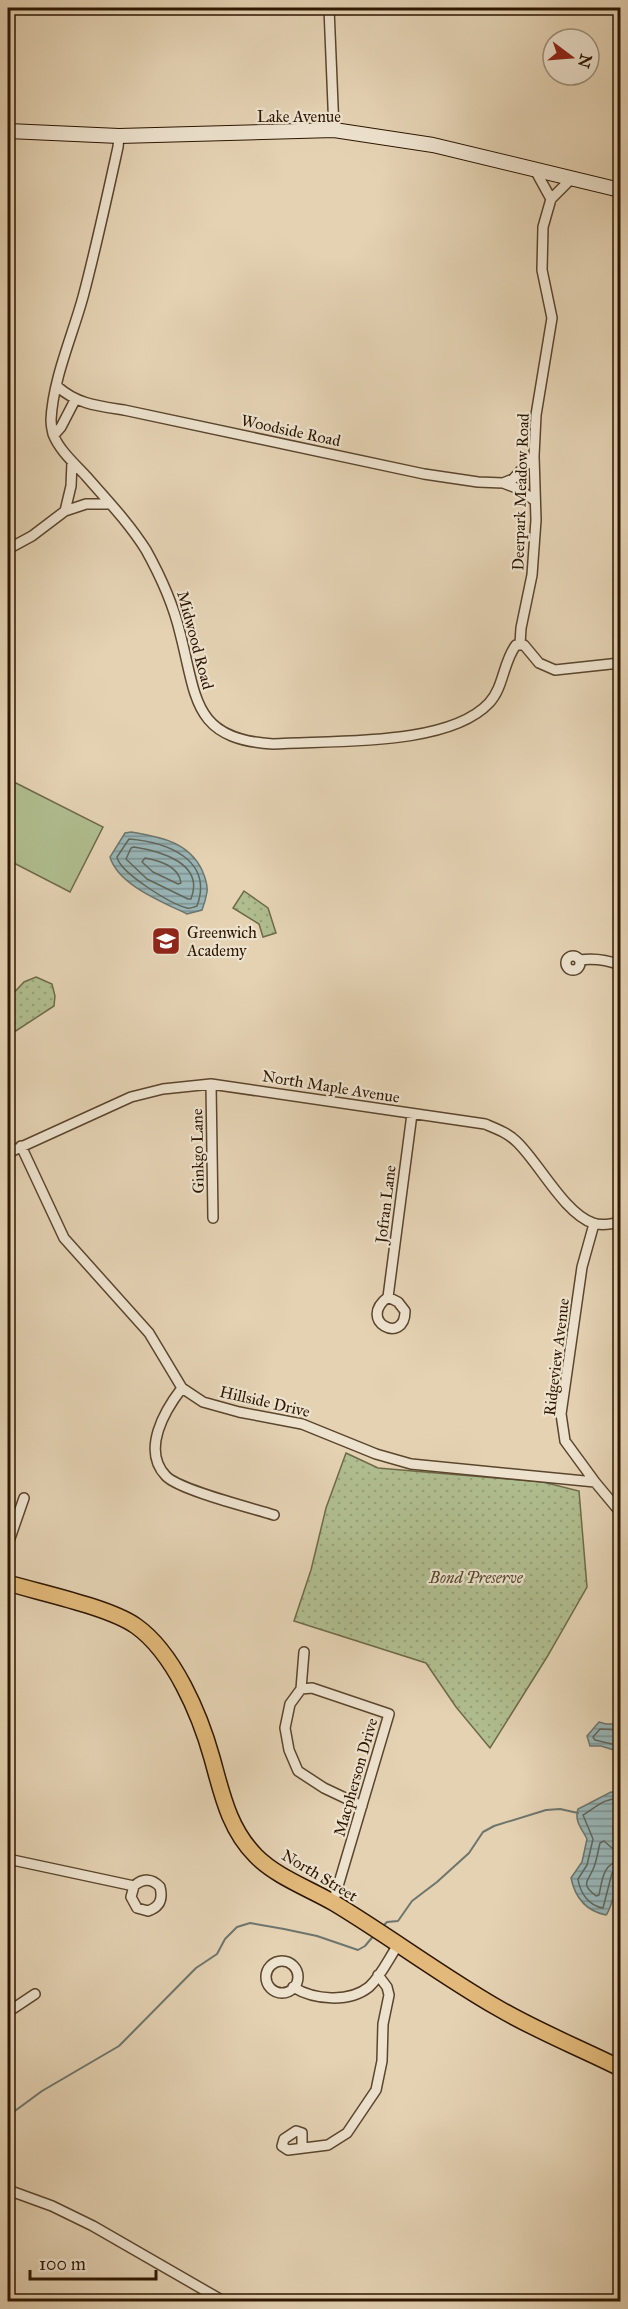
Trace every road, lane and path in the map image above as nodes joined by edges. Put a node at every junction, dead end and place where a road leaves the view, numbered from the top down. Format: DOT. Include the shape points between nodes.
graph roads {
  1 [pos="329,8"];
  2 [pos="334,130"];
  3 [pos="8,131"];
  4 [pos="119,136"];
  5 [pos="534,168"];
  6 [pos="572,178"];
  7 [pos="621,190"];
  8 [pos="551,199"];
  9 [pos="58,387"];
  10 [pos="75,400"];
  11 [pos="54,435"];
  12 [pos="534,456"];
  13 [pos="72,462"];
  14 [pos="503,483"];
  15 [pos="535,501"];
  16 [pos="110,504"];
  17 [pos="65,511"];
  18 [pos="8,549"];
  19 [pos="520,644"];
  20 [pos="621,663"];
  21 [pos="580,960"];
  22 [pos="621,965"];
  23 [pos="212,1084"];
  24 [pos="412,1114"];
  25 [pos="21,1146"];
  26 [pos="8,1153"];
  27 [pos="213,1218"];
  28 [pos="621,1222"];
  29 [pos="594,1224"];
  30 [pos="388,1298"];
  31 [pos="182,1388"];
  32 [pos="595,1482"];
  33 [pos="24,1498"];
  34 [pos="621,1512"];
  35 [pos="274,1515"];
  36 [pos="8,1544"];
  37 [pos="8,1583"];
  38 [pos="304,1652"];
  39 [pos="301,1689"];
  40 [pos="362,1806"];
  41 [pos="8,1859"];
  42 [pos="134,1886"];
  43 [pos="333,1903"];
  44 [pos="398,1944"];
  45 [pos="378,1975"];
  46 [pos="293,1988"];
  47 [pos="35,1994"];
  48 [pos="8,2012"];
  49 [pos="621,2068"];
  50 [pos="302,2147"];
  51 [pos="8,2190"];
  52 [pos="225,2301"];
  1 -- 2 [label="street"];
  2 -- 4 [label="main road, Lake Avenue"];
  2 -- 5 [label="main road, Lake Avenue" via="433,145"];
  3 -- 4 [label="main road, Lake Avenue"];
  4 -- 9 [label="street" via="97,240"];
  5 -- 6 [label="main road, Lake Avenue"];
  5 -- 8 [label="street"];
  6 -- 7 [label="main road, Lake Avenue"];
  6 -- 8 [label="street, Deerpark Meadow Road"];
  8 -- 12 [label="street, Deerpark Meadow Road" via="543,227 542,270 552,318 536,415"];
  9 -- 10 [label="street, Woodside Road"];
  9 -- 11 [label="street" via="51,420"];
  10 -- 11 [label="street"];
  10 -- 14 [label="street, Woodside Road" via="424,474"];
  11 -- 13 [label="street, Midwood Road"];
  12 -- 14 [label="street" via="513,479"];
  12 -- 15 [label="street, Deerpark Meadow Road"];
  13 -- 16 [label="street, Midwood Road"];
  13 -- 17 [label="street"];
  14 -- 15 [label="street, Woodside Road"];
  15 -- 19 [label="street, Deerpark Meadow Road" via="532,574"];
  16 -- 17 [label="street" via="86,504"];
  16 -- 19 [label="street, Midwood Road" via="132,529 165,583 201,710 219,730 240,740 273,744 399,738 438,730 489,703 513,648"];
  17 -- 18 [label="street"];
  19 -- 20 [label="street" via="539,663 555,670"];
  21 -- 22 [label="street" via="591,958"];
  23 -- 24 [label="street, North Maple Avenue"];
  23 -- 25 [label="street, North Maple Avenue" via="131,1097"];
  23 -- 27 [label="street, Ginkgo Lane"];
  24 -- 29 [label="street, North Maple Avenue" via="485,1124 502,1131 517,1142 573,1210"];
  24 -- 30 [label="street, Jofran Lane"];
  25 -- 26 [label="street, North Maple Avenue"];
  25 -- 31 [label="street, Hillside Drive" via="64,1238 149,1333"];
  28 -- 29 [label="street"];
  29 -- 32 [label="street, Ridgeview Avenue" via="582,1267 561,1414 565,1441"];
  31 -- 32 [label="street, Hillside Drive" via="203,1402 238,1413 302,1424 411,1464"];
  31 -- 35 [label="street" via="168,1406 156,1439 157,1460 166,1476 181,1486"];
  32 -- 34 [label="street, Ridgeview Avenue"];
  33 -- 36 [label="street"];
  37 -- 43 [label="main road, North Street" via="136,1625 170,1664 185,1690 206,1736 235,1830 258,1858 279,1874"];
  38 -- 39 [label="street"];
  39 -- 40 [label="street" via="290,1704 285,1728 298,1771"];
  39 -- 40 [label="street, Macpherson Drive" via="312,1688 389,1714"];
  40 -- 43 [label="street, Macpherson Drive"];
  41 -- 42 [label="street"];
  43 -- 44 [label="main road, North Street"];
  44 -- 45 [label="street"];
  44 -- 49 [label="main road, North Street" via="499,2008"];
  45 -- 46 [label="street" via="366,1989 337,1998"];
  45 -- 50 [label="street" via="390,1995 376,2090 347,2133 328,2145"];
  47 -- 48 [label="street"];
  51 -- 52 [label="street" via="93,2226"];
}
